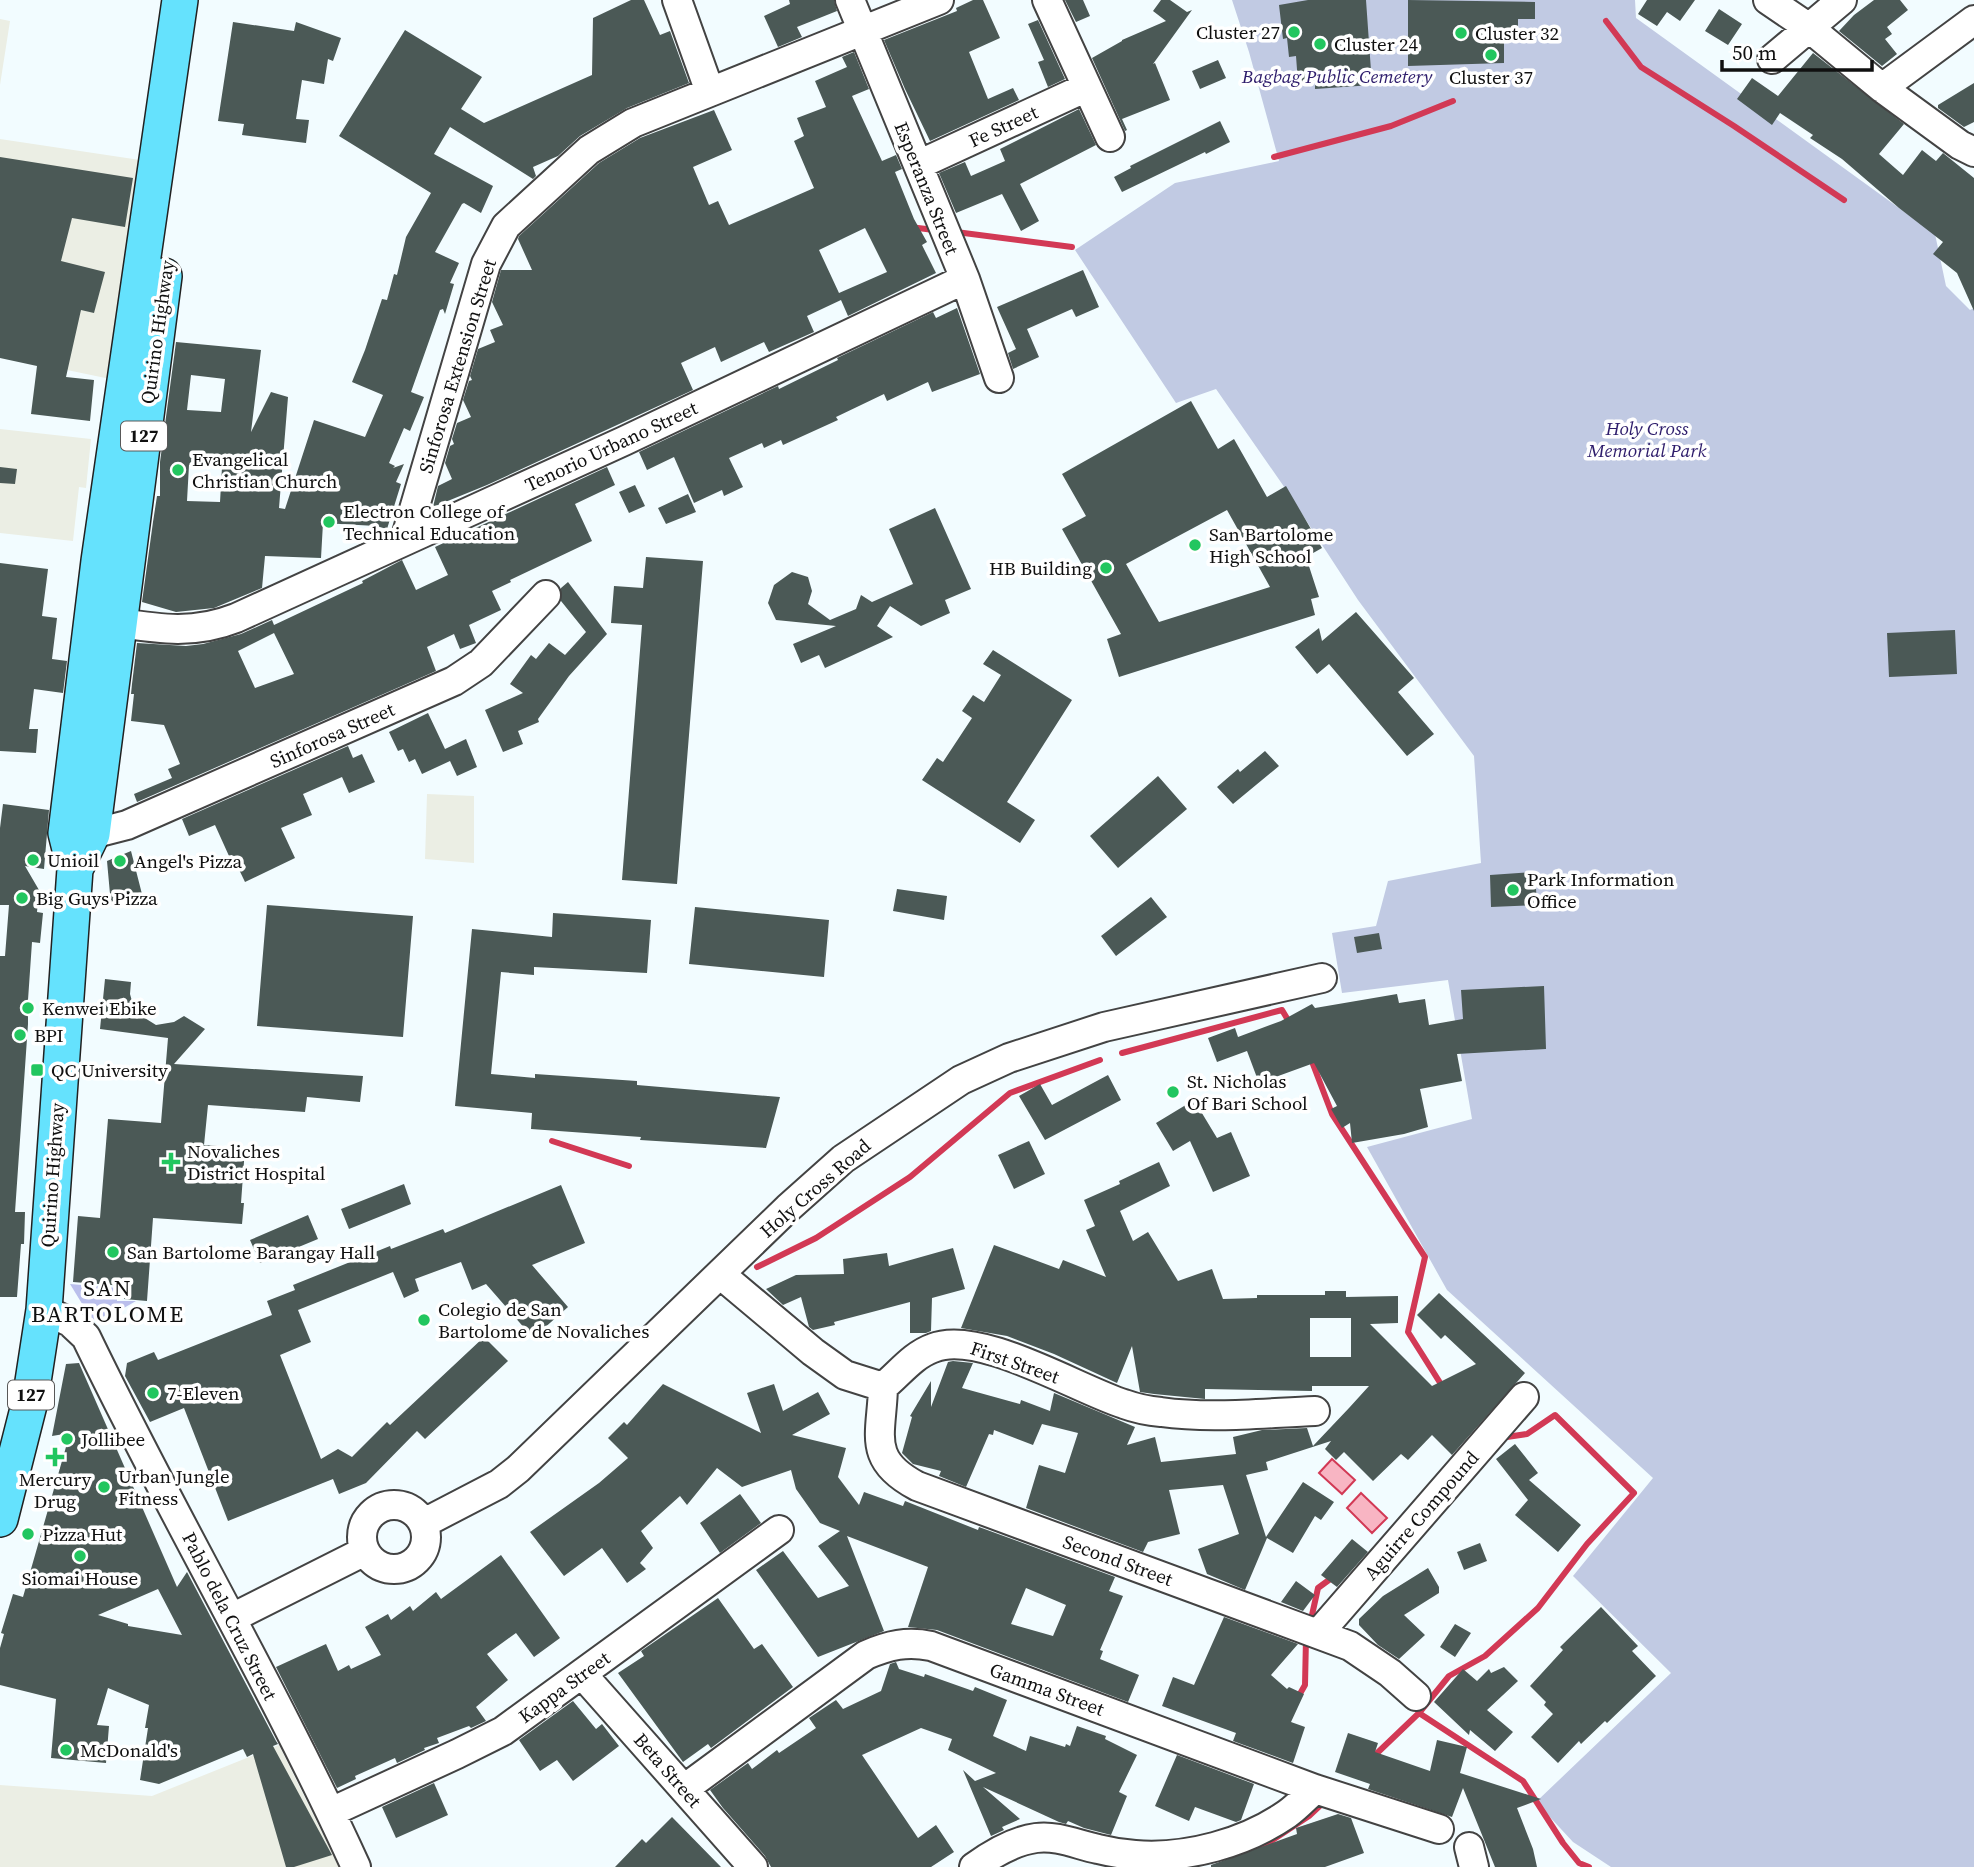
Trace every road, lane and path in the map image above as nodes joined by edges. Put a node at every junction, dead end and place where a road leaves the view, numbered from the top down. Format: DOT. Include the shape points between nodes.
graph roads {
  1 [pos="180,0"];
  2 [pos="204,0"];
  3 [pos="677,0"];
  4 [pos="850,0"];
  5 [pos="939,0"];
  6 [pos="1047,0"];
  7 [pos="1768,0"];
  8 [pos="1842,0"];
  9 [pos="1974,20"];
  10 [pos="1808,27"];
  11 [pos="863,32"];
  12 [pos="1772,59"];
  13 [pos="1087,87"];
  14 [pos="1882,88"];
  15 [pos="710,92"];
  16 [pos="1110,137"];
  17 [pos="1969,144"];
  18 [pos="918,165"];
  19 [pos="965,279"];
  20 [pos="141,350"];
  21 [pos="999,378"];
  22 [pos="405,540"];
  23 [pos="546,594"];
  24 [pos="106,621"];
  25 [pos="92,834"];
  26 [pos="75,869"];
  27 [pos="1322,978"];
  28 [pos="720,1274"];
  29 [pos="44,1310"];
  30 [pos="883,1387"];
  31 [pos="1524,1397"];
  32 [pos="1315,1412"];
  33 [pos="3,1496"];
  34 [pos="424,1523"];
  35 [pos="779,1530"];
  36 [pos="365,1551"];
  37 [pos="232,1618"];
  38 [pos="1318,1634"];
  39 [pos="582,1674"];
  40 [pos="1416,1696"];
  41 [pos="684,1789"];
  42 [pos="1315,1789"];
  43 [pos="331,1812"];
  44 [pos="1439,1829"];
  45 [pos="356,1867"];
  46 [pos="753,1867"];
  47 [pos="974,1867"];
  1 -- 20 [label="main road, Quirino Highway / 127"];
  2 -- 20 [label="main road, Quirino Highway / 127"];
  3 -- 15 [label="street"];
  4 -- 11 [label="street, Esperanza Street"];
  5 -- 11 [label="street"];
  6 -- 13 [label="street"];
  7 -- 10 [label="street"];
  8 -- 10 [label="street"];
  9 -- 14 [label="street"];
  10 -- 12 [label="street"];
  10 -- 14 [label="street"];
  11 -- 15 [label="street, Sinforosa Extension Street"];
  11 -- 18 [label="street, Esperanza Street"];
  13 -- 16 [label="street"];
  13 -- 18 [label="street, Fe Street"];
  14 -- 17 [label="street"];
  15 -- 22 [label="street, Sinforosa Extension Street" via="634,124 589,150 506,226 486,264"];
  18 -- 19 [label="street, Esperanza Street"];
  19 -- 21 [label="street, Esperanza Street"];
  19 -- 22 [label="street, Tenorio Urbano Street"];
  20 -- 24 [label="main road, Quirino Highway / 127"];
  22 -- 24 [label="street, Tenorio Urbano Street" via="219,625 183,630"];
  23 -- 25 [label="street, Sinforosa Street" via="481,663 454,681 127,825"];
  24 -- 25 [label="main road, Quirino Highway / 127"];
  24 -- 26 [label="main road, Quirino Highway / 127" via="66,834"];
  25 -- 26 [label="main road, Quirino Highway / 127"];
  26 -- 29 [label="main road, Quirino Highway / 127"];
  27 -- 28 [label="street, Holy Cross Road" via="1104,1027 1009,1058 961,1080 843,1158"];
  28 -- 30 [label="street" via="845,1375"];
  28 -- 34 [label="street, Holy Cross Road" via="517,1469 499,1484"];
  29 -- 33 [label="main road, Quirino Highway / 127" via="30,1401"];
  29 -- 37 [label="street, Pablo dela Cruz Street" via="70,1322 86,1337"];
  30 -- 32 [label="street, First Street" via="916,1356 952,1343 1006,1357 1125,1405 1161,1412"];
  30 -- 38 [label="street, Second Street" via="878,1433 881,1451 902,1478"];
  31 -- 38 [label="street, Aguirre Compound"];
  34 -- 36 [label="street" via="426,1545 413,1563 403,1568 381,1567"];
  34 -- 36 [label="street" via="408,1507 386,1506 368,1518 363,1529"];
  35 -- 39 [label="street, Kappa Street"];
  36 -- 37 [label="street"];
  37 -- 43 [label="street, Pablo dela Cruz Street"];
  38 -- 40 [label="street, Second Street" via="1350,1646"];
  39 -- 41 [label="street, Beta Street"];
  39 -- 43 [label="street, Kappa Street" via="503,1731"];
  41 -- 42 [label="street, Gamma Street" via="866,1655 898,1643 915,1643"];
  41 -- 46 [label="street, Beta Street"];
  42 -- 44 [label="street, Gamma Street"];
  42 -- 47 [label="street" via="1289,1813 1256,1833 1216,1846 1137,1855 1037,1837 1015,1843"];
  43 -- 45 [label="street, Pablo dela Cruz Street"];
}
